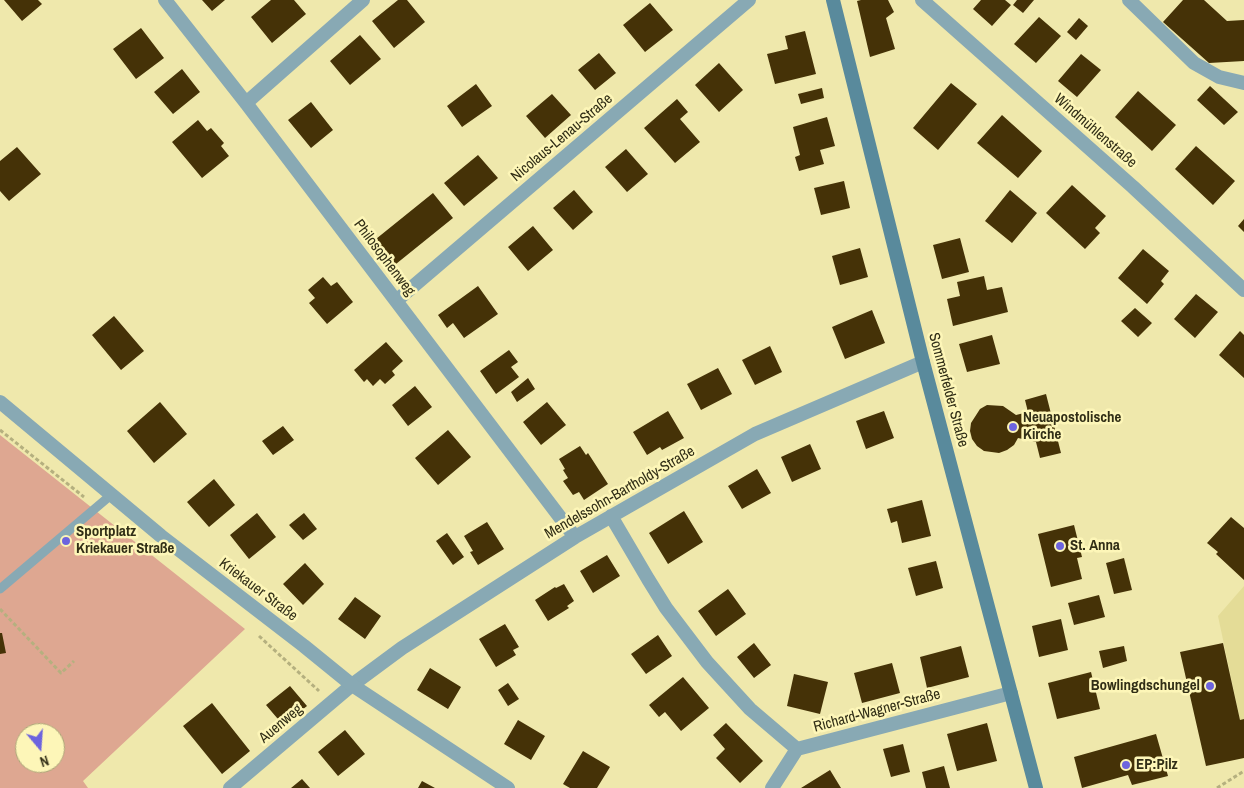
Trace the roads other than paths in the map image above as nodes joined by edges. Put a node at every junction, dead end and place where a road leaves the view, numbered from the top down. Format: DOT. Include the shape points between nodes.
graph roads {
  1 [pos="165,0"];
  2 [pos="364,0"];
  3 [pos="749,0"];
  4 [pos="833,0"];
  5 [pos="922,0"];
  6 [pos="1129,0"];
  7 [pos="1244,83"];
  8 [pos="246,103"];
  9 [pos="1244,290"];
  10 [pos="396,301"];
  11 [pos="923,362"];
  12 [pos="0,402"];
  13 [pos="111,495"];
  14 [pos="611,516"];
  15 [pos="575,537"];
  16 [pos="0,589"];
  17 [pos="352,685"];
  18 [pos="1011,693"];
  19 [pos="796,749"];
  20 [pos="230,788"];
  21 [pos="508,788"];
  22 [pos="772,788"];
  23 [pos="1036,788"];
  1 -- 8 [label="street, Philosophenweg"];
  2 -- 8 [label="street"];
  3 -- 10 [label="street, Nicolaus-Lenau-Straße"];
  4 -- 11 [label="main road, Sommerfelder Straße"];
  5 -- 9 [label="street, Windmühlenstraße"];
  6 -- 7 [label="street" via="1194,63 1219,77"];
  8 -- 10 [label="street, Philosophenweg"];
  10 -- 15 [label="street, Philosophenweg"];
  11 -- 14 [label="street, Mendelssohn-Bartholdy-Straße" via="755,434"];
  11 -- 18 [label="main road, Sommerfelder Straße"];
  12 -- 13 [label="street, Kriekauer Straße"];
  13 -- 16 [label="lane"];
  13 -- 17 [label="street, Kriekauer Straße"];
  14 -- 15 [label="street, Mendelssohn-Bartholdy-Straße"];
  14 -- 19 [label="street" via="671,615 707,662 750,708"];
  15 -- 17 [label="street, Mendelssohn-Bartholdy-Straße" via="402,648"];
  17 -- 20 [label="street, Auenweg"];
  17 -- 21 [label="street, Kriekauer Straße"];
  18 -- 19 [label="street, Richard-Wagner-Straße"];
  18 -- 23 [label="main road, Sommerfelder Straße"];
  19 -- 22 [label="street"];
}
